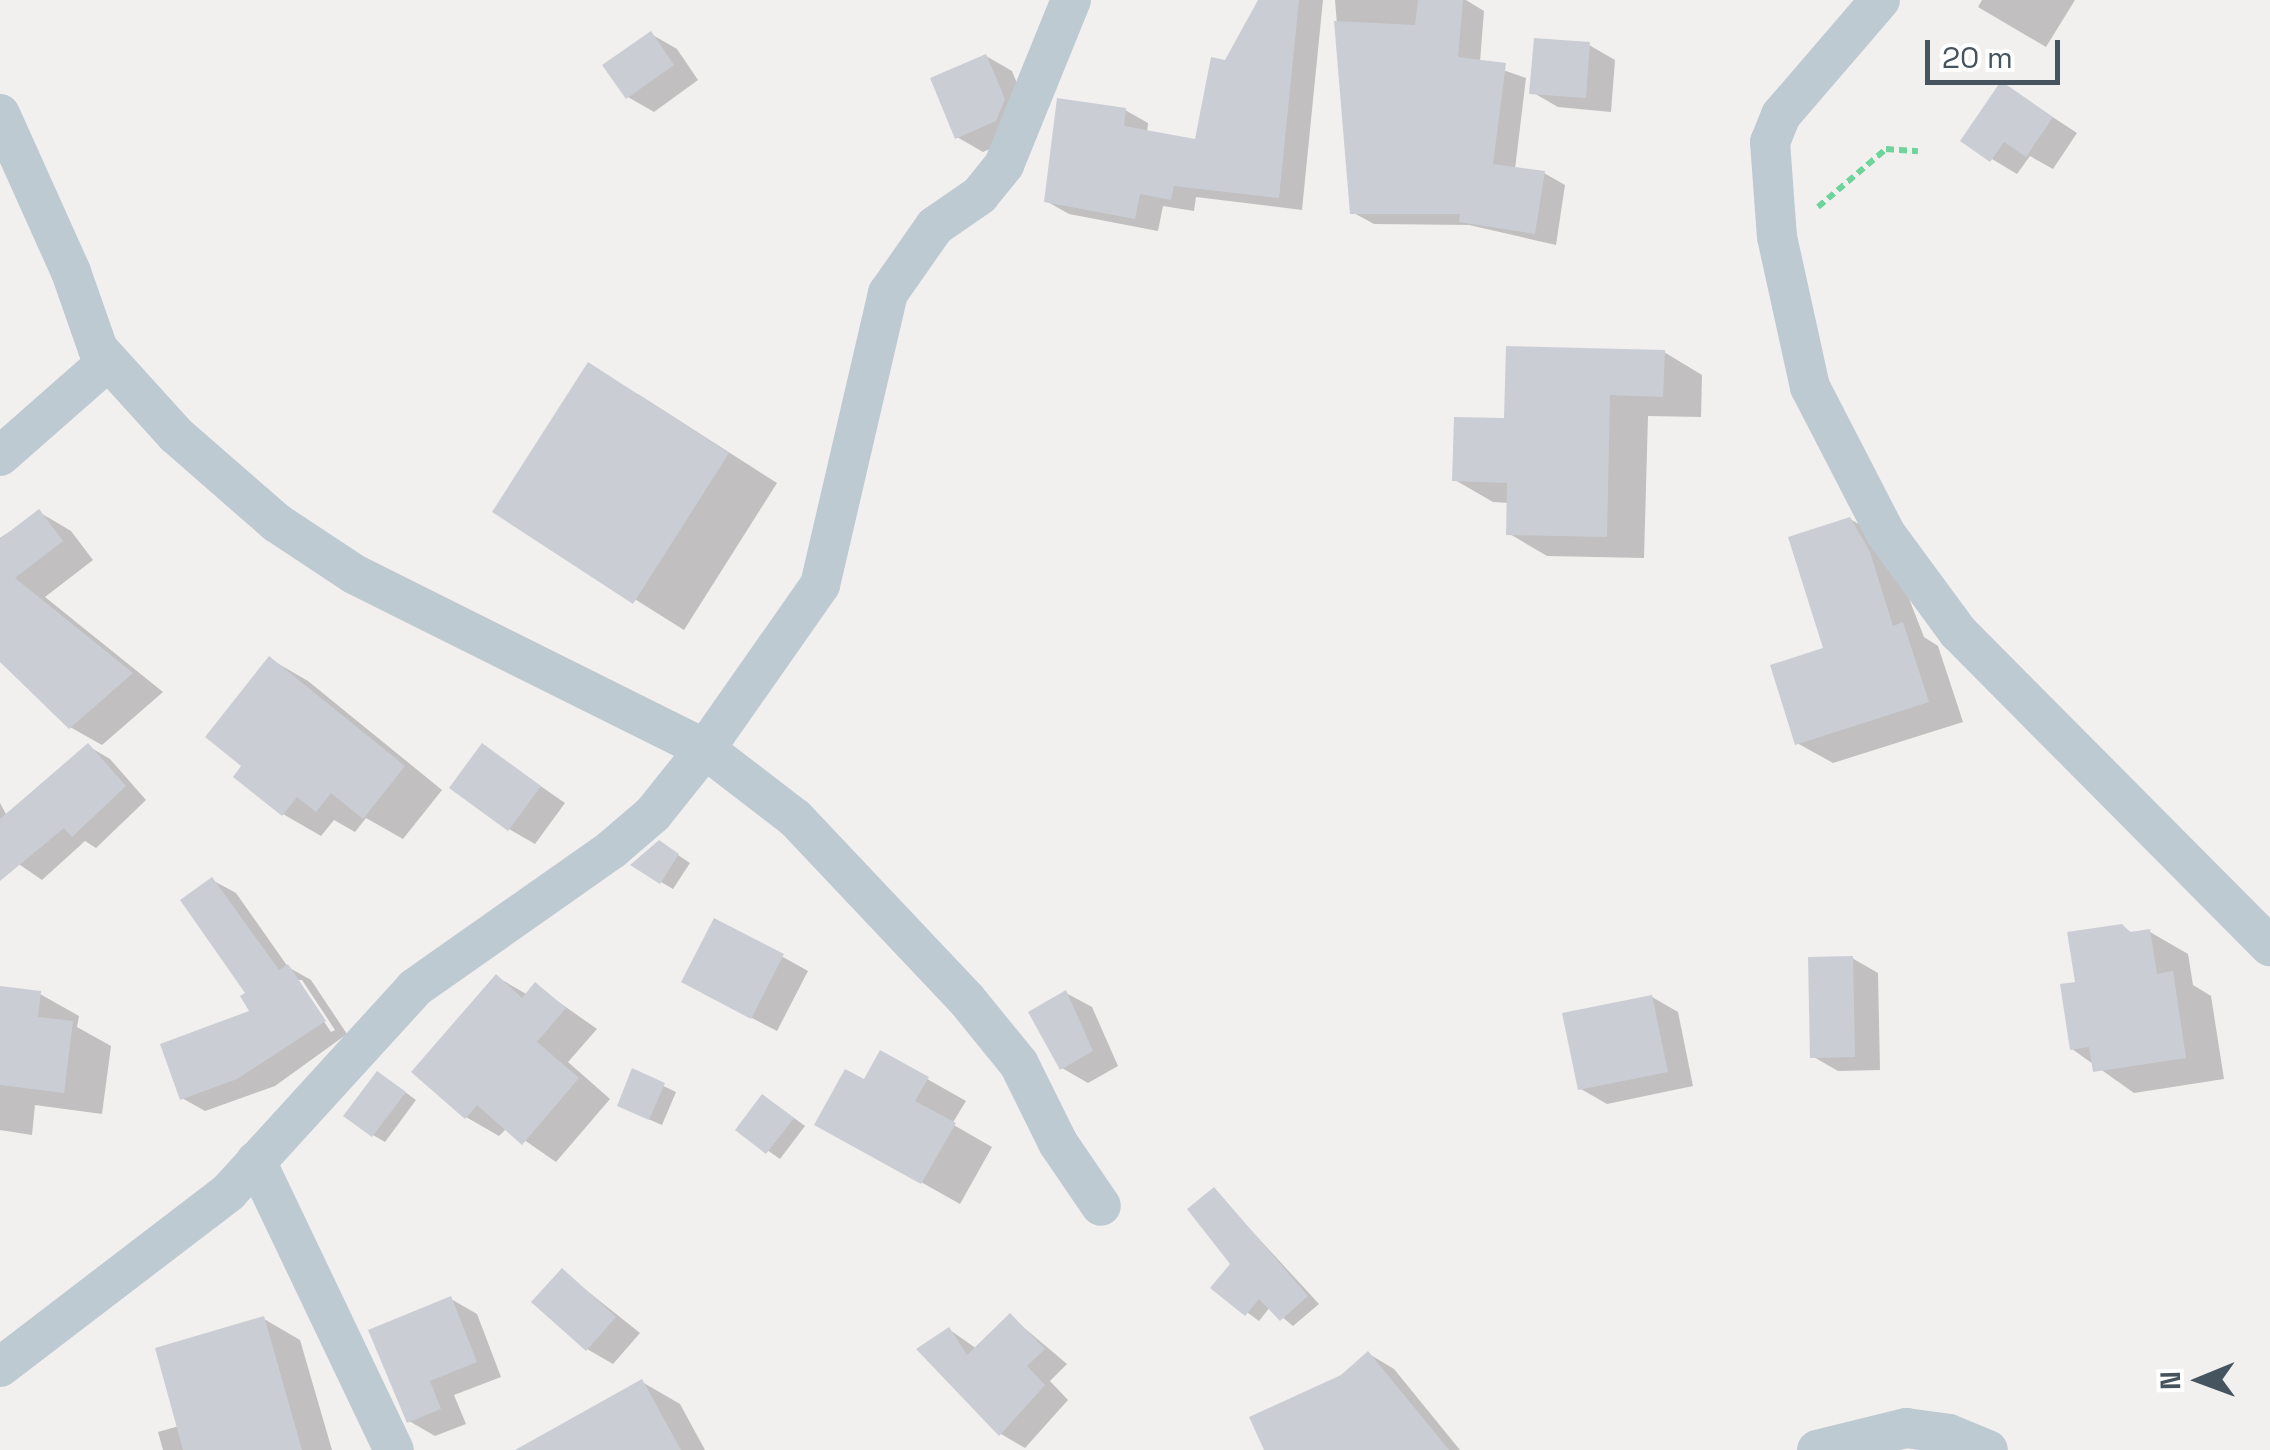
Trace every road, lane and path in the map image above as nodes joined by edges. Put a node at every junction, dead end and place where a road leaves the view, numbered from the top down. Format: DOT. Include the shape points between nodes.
graph roads {
  1 [pos="1071,0"];
  2 [pos="1880,0"];
  3 [pos="0,114"];
  4 [pos="1918,150"];
  5 [pos="1780,256"];
  6 [pos="107,362"];
  7 [pos="0,456"];
  8 [pos="705,749"];
  9 [pos="2270,946"];
  10 [pos="256,1161"];
  11 [pos="1100,1206"];
  12 [pos="0,1367"];
  13 [pos="394,1450"];
  14 [pos="1817,1450"];
  15 [pos="1988,1450"];
  1 -- 8 [label="street" via="1004,165 980,195 935,226 888,293 820,585"];
  2 -- 5 [label="street" via="1780,115 1769,167"];
  3 -- 6 [label="street"];
  4 -- 5 [label="path" via="1886,149 1824,200"];
  5 -- 9 [label="street" via="1810,387 1886,534 1986,662"];
  6 -- 7 [label="street"];
  6 -- 8 [label="street" via="176,436 263,511 354,574"];
  8 -- 10 [label="street" via="653,814 611,850 415,988"];
  8 -- 11 [label="street" via="796,818 967,1000 1019,1064"];
  10 -- 12 [label="street" via="229,1192"];
  10 -- 13 [label="street"];
  14 -- 15 [label="street" via="1906,1428 1950,1434"];
}
